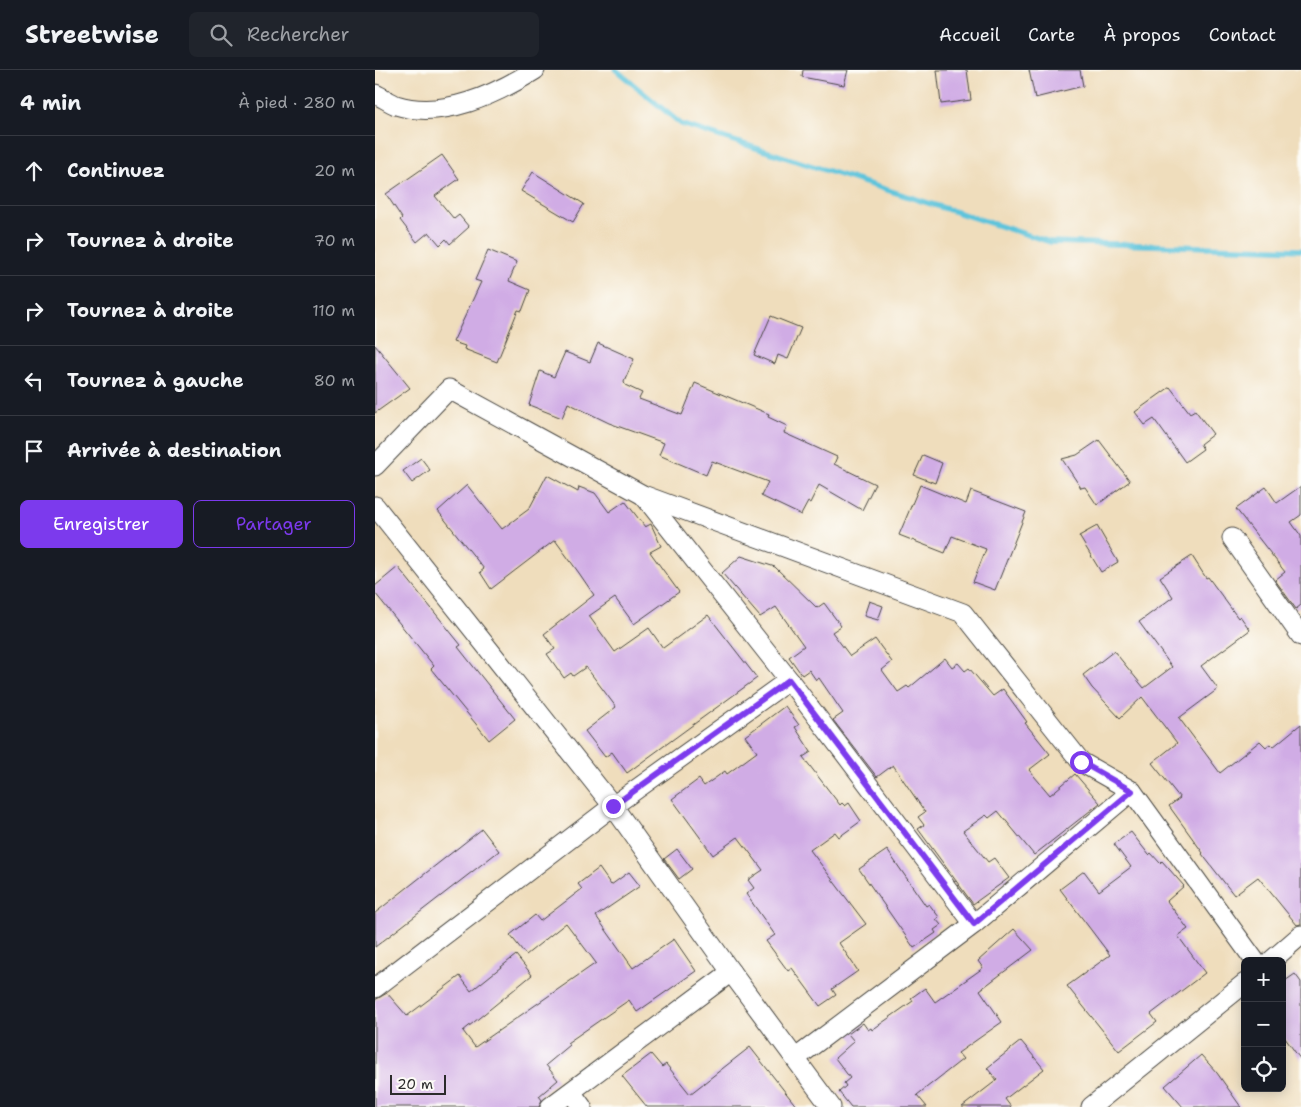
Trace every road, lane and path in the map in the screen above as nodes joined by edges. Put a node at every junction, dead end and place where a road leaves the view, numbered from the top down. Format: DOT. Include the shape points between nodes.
graph roads {
  1 [pos="535,70"];
  2 [pos="375,94"];
  3 [pos="375,466"];
  4 [pos="643,495"];
  5 [pos="375,506"];
  6 [pos="1232,538"];
  7 [pos="1301,636"];
  8 [pos="789,680"];
  9 [pos="1132,791"];
  10 [pos="613,806"];
  11 [pos="974,924"];
  12 [pos="1301,935"];
  13 [pos="1252,957"];
  14 [pos="1276,957"];
  15 [pos="731,972"];
  16 [pos="1241,986"];
  17 [pos="375,988"];
  18 [pos="796,1058"];
  19 [pos="571,1092"];
  20 [pos="550,1107"];
  21 [pos="582,1107"];
  22 [pos="831,1107"];
  23 [pos="1091,1107"];
  1 -- 2 [label="street" via="491,94 433,109 396,105"];
  3 -- 4 [label="street" via="449,389"];
  4 -- 8 [label="street"];
  4 -- 9 [label="street" via="963,613 1081,762"];
  5 -- 10 [label="street"];
  6 -- 7 [label="street"];
  8 -- 10 [label="street"];
  8 -- 11 [label="street"];
  9 -- 11 [label="street"];
  9 -- 13 [label="street"];
  10 -- 15 [label="street"];
  10 -- 17 [label="street"];
  11 -- 18 [label="street"];
  12 -- 14 [label="street"];
  15 -- 18 [label="street"];
  15 -- 19 [label="street"];
  16 -- 23 [label="street"];
  18 -- 22 [label="street"];
  19 -- 20 [label="street"];
  19 -- 21 [label="street"];
}
